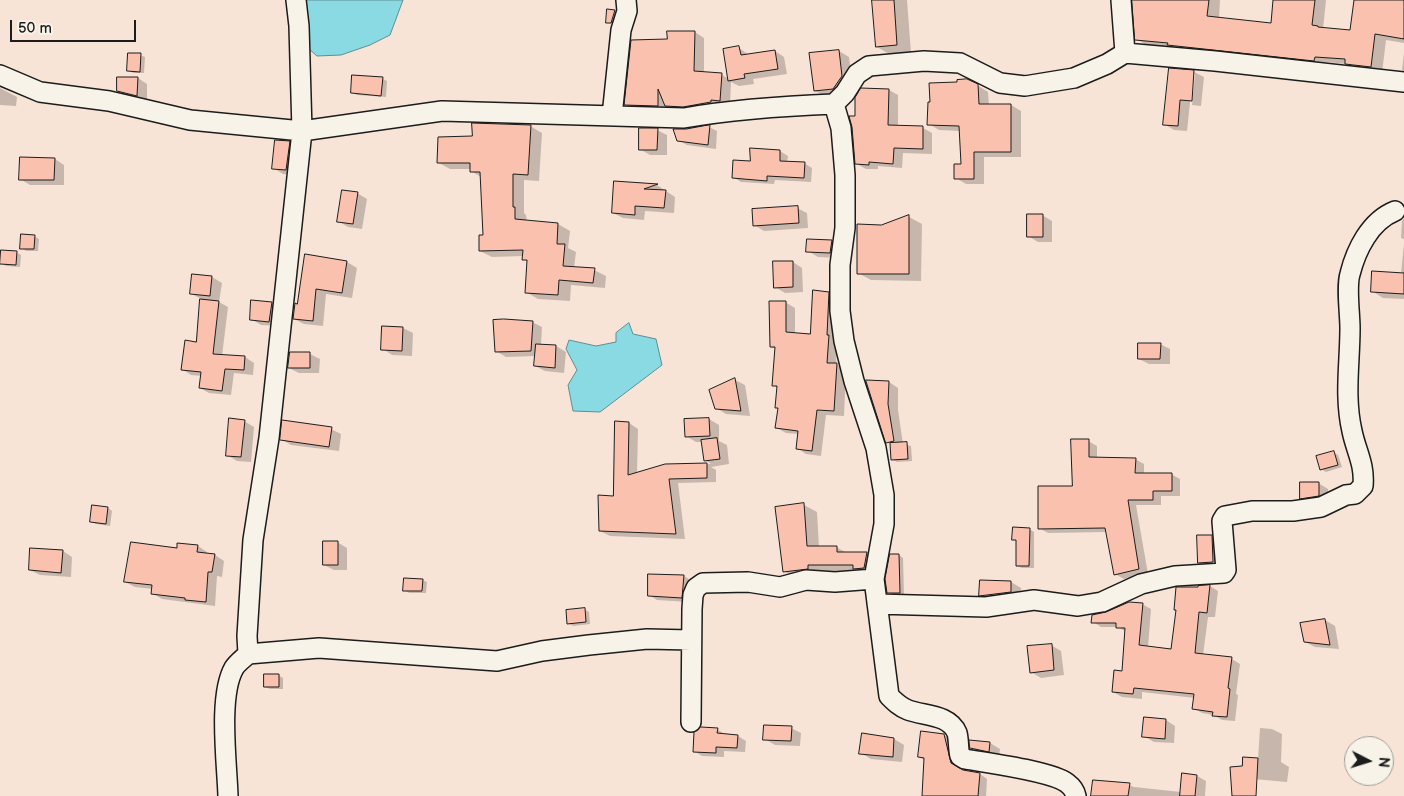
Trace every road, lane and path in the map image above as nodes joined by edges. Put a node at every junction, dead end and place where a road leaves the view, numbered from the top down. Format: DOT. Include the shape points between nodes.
graph roads {
  1 [pos="296,0"];
  2 [pos="626,0"];
  3 [pos="1121,0"];
  4 [pos="1125,53"];
  5 [pos="0,75"];
  6 [pos="1404,82"];
  7 [pos="834,104"];
  8 [pos="612,116"];
  9 [pos="302,131"];
  10 [pos="1395,211"];
  11 [pos="874,579"];
  12 [pos="878,604"];
  13 [pos="691,640"];
  14 [pos="248,654"];
  15 [pos="692,722"];
  16 [pos="228,796"];
  17 [pos="1076,796"];
  1 -- 9 [label="street"];
  2 -- 8 [label="street"];
  3 -- 4 [label="street"];
  4 -- 6 [label="street"];
  4 -- 7 [label="street" via="1074,78 1025,86 1000,83 960,63 924,61 869,66 857,74"];
  5 -- 9 [label="street" via="40,92 109,101 190,120"];
  7 -- 8 [label="street" via="772,106 684,118"];
  7 -- 11 [label="street" via="841,128 845,175 841,318 854,381 876,448 884,494 884,524"];
  8 -- 9 [label="street" via="442,111"];
  9 -- 14 [label="street" via="269,438 253,540"];
  10 -- 12 [label="street" via="1373,227 1361,243 1349,276 1346,384 1352,431 1364,473 1363,486 1355,494 1321,507 1225,516 1222,521 1224,573 1175,576 1141,584 1102,602 1078,606 1034,600 986,607"];
  11 -- 12 [label="street"];
  11 -- 13 [label="street" via="806,580 780,587 748,582 703,583 693,595"];
  12 -- 17 [label="street" via="889,696 898,705 942,718 952,725 957,734 960,756 964,759 1049,775 1067,783"];
  13 -- 14 [label="street" via="647,639 589,645 497,661 319,648"];
  13 -- 15 [label="street"];
  14 -- 16 [label="street" via="234,667 226,695"];
}
